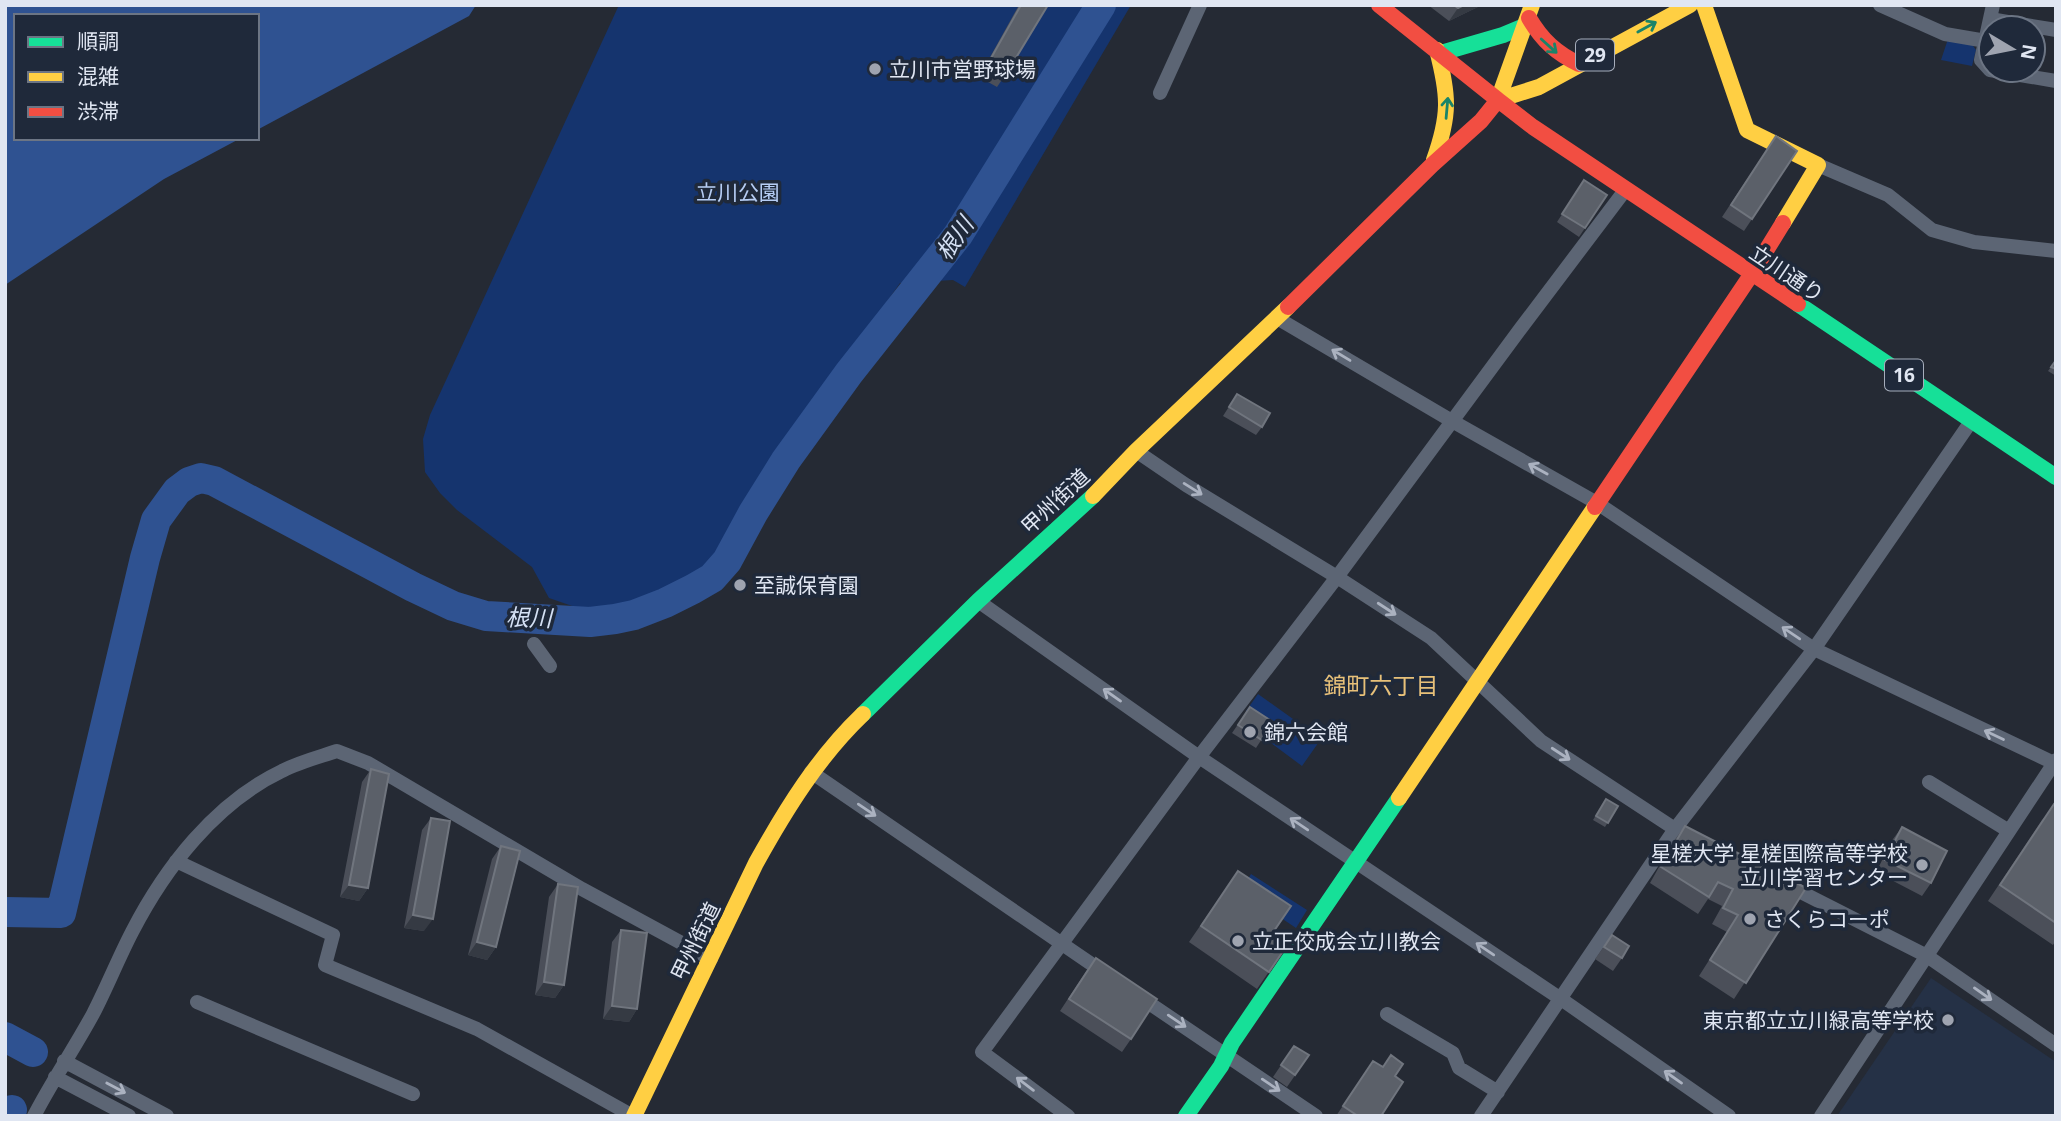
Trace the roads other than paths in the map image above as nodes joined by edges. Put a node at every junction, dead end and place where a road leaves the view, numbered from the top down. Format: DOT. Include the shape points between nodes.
graph roads {
  1 [pos="1200,5"];
  2 [pos="1379,5"];
  3 [pos="1690,5"];
  4 [pos="1704,5"];
  5 [pos="1880,5"];
  6 [pos="1991,12"];
  7 [pos="1529,16"];
  8 [pos="2056,30"];
  9 [pos="1977,39"];
  10 [pos="1439,52"];
  11 [pos="1579,64"];
  12 [pos="1160,93"];
  13 [pos="1498,100"];
  14 [pos="1432,165"];
  15 [pos="1818,165"];
  16 [pos="1626,189"];
  17 [pos="2056,251"];
  18 [pos="1751,275"];
  19 [pos="1277,318"];
  20 [pos="1972,420"];
  21 [pos="1452,421"];
  22 [pos="1136,451"];
  23 [pos="2056,477"];
  24 [pos="1597,503"];
  25 [pos="1337,577"];
  26 [pos="978,601"];
  27 [pos="534,644"];
  28 [pos="1814,649"];
  29 [pos="550,666"];
  30 [pos="1478,682"];
  31 [pos="1199,757"];
  32 [pos="2055,762"];
  33 [pos="811,772"];
  34 [pos="1929,782"];
  35 [pos="1675,829"];
  36 [pos="2009,831"];
  37 [pos="1711,847"];
  38 [pos="176,861"];
  39 [pos="1356,862"];
  40 [pos="1771,877"];
  41 [pos="1062,944"];
  42 [pos="1927,956"];
  43 [pos="711,959"];
  44 [pos="1561,999"];
  45 [pos="197,1002"];
  46 [pos="1387,1014"];
  47 [pos="2056,1045"];
  48 [pos="1226,1055"];
  49 [pos="64,1060"];
  50 [pos="55,1077"];
  51 [pos="1498,1092"];
  52 [pos="413,1094"];
  53 [pos="34,1116"];
  54 [pos="128,1116"];
  55 [pos="167,1116"];
  56 [pos="634,1116"];
  57 [pos="1068,1116"];
  58 [pos="1186,1116"];
  59 [pos="1316,1116"];
  60 [pos="1481,1116"];
  61 [pos="1729,1116"];
  62 [pos="1821,1116"];
  1 -- 12 [label="street"];
  2 -- 10 [label="main road"];
  11 -- 3 [label="main road, 29, one-way"];
  4 -- 15 [label="main road" via="1747,130"];
  5 -- 9 [label="street" via="1945,34"];
  6 -- 8 [label="street"];
  7 -- 10 [label="main road" via="1503,35"];
  7 -- 11 [label="main road, one-way" via="1541,39"];
  7 -- 13 [label="main road"];
  10 -- 13 [label="main road"];
  14 -- 10 [label="main road, one-way" via="1448,114"];
  11 -- 13 [label="main road, 29" via="1539,87"];
  13 -- 14 [label="main road, 甲州街道"];
  13 -- 16 [label="main road, 立川通り / 16"];
  14 -- 19 [label="main road, 甲州街道"];
  15 -- 17 [label="street" via="1888,195 1932,230 1974,242"];
  15 -- 18 [label="main road"];
  16 -- 18 [label="main road, 立川通り / 16"];
  16 -- 21 [label="street"];
  18 -- 20 [label="main road, 立川通り / 16"];
  18 -- 24 [label="main road"];
  21 -- 19 [label="street, one-way"];
  19 -- 22 [label="main road, 甲州街道"];
  20 -- 23 [label="main road, 立川通り / 16"];
  20 -- 28 [label="street"];
  24 -- 21 [label="street, one-way"];
  21 -- 25 [label="street"];
  22 -- 25 [label="street, one-way"];
  22 -- 26 [label="main road, 甲州街道"];
  28 -- 24 [label="street, one-way"];
  24 -- 30 [label="main road"];
  25 -- 30 [label="street, one-way" via="1431,638"];
  25 -- 31 [label="street"];
  31 -- 26 [label="street, one-way"];
  26 -- 33 [label="main road, 甲州街道" via="852,724"];
  27 -- 29 [label="street"];
  32 -- 28 [label="street, one-way"];
  28 -- 35 [label="street"];
  30 -- 35 [label="street, one-way" via="1541,740"];
  30 -- 39 [label="main road"];
  39 -- 31 [label="street, one-way"];
  31 -- 41 [label="street"];
  32 -- 36 [label="street"];
  33 -- 41 [label="street, one-way"];
  33 -- 43 [label="main road, 甲州街道" via="756,863"];
  34 -- 36 [label="street"];
  35 -- 37 [label="street"];
  35 -- 44 [label="street"];
  36 -- 42 [label="street"];
  38 -- 43 [label="street" via="225,808 253,787 284,769 337,751 368,763"];
  38 -- 49 [label="street"];
  38 -- 56 [label="street" via="334,935 325,965 477,1029"];
  44 -- 39 [label="street, one-way"];
  39 -- 48 [label="main road"];
  40 -- 42 [label="street"];
  41 -- 48 [label="street, one-way"];
  57 -- 41 [label="street, one-way" via="982,1052"];
  42 -- 47 [label="street, one-way"];
  42 -- 62 [label="street"];
  43 -- 56 [label="main road, 甲州街道"];
  44 -- 51 [label="street"];
  61 -- 44 [label="street, one-way"];
  45 -- 52 [label="street"];
  46 -- 51 [label="street" via="1453,1053 1459,1068"];
  48 -- 58 [label="main road"];
  48 -- 59 [label="street, one-way"];
  49 -- 50 [label="street"];
  49 -- 55 [label="street, one-way"];
  50 -- 53 [label="street"];
  50 -- 54 [label="street"];
  51 -- 60 [label="street"];
}
